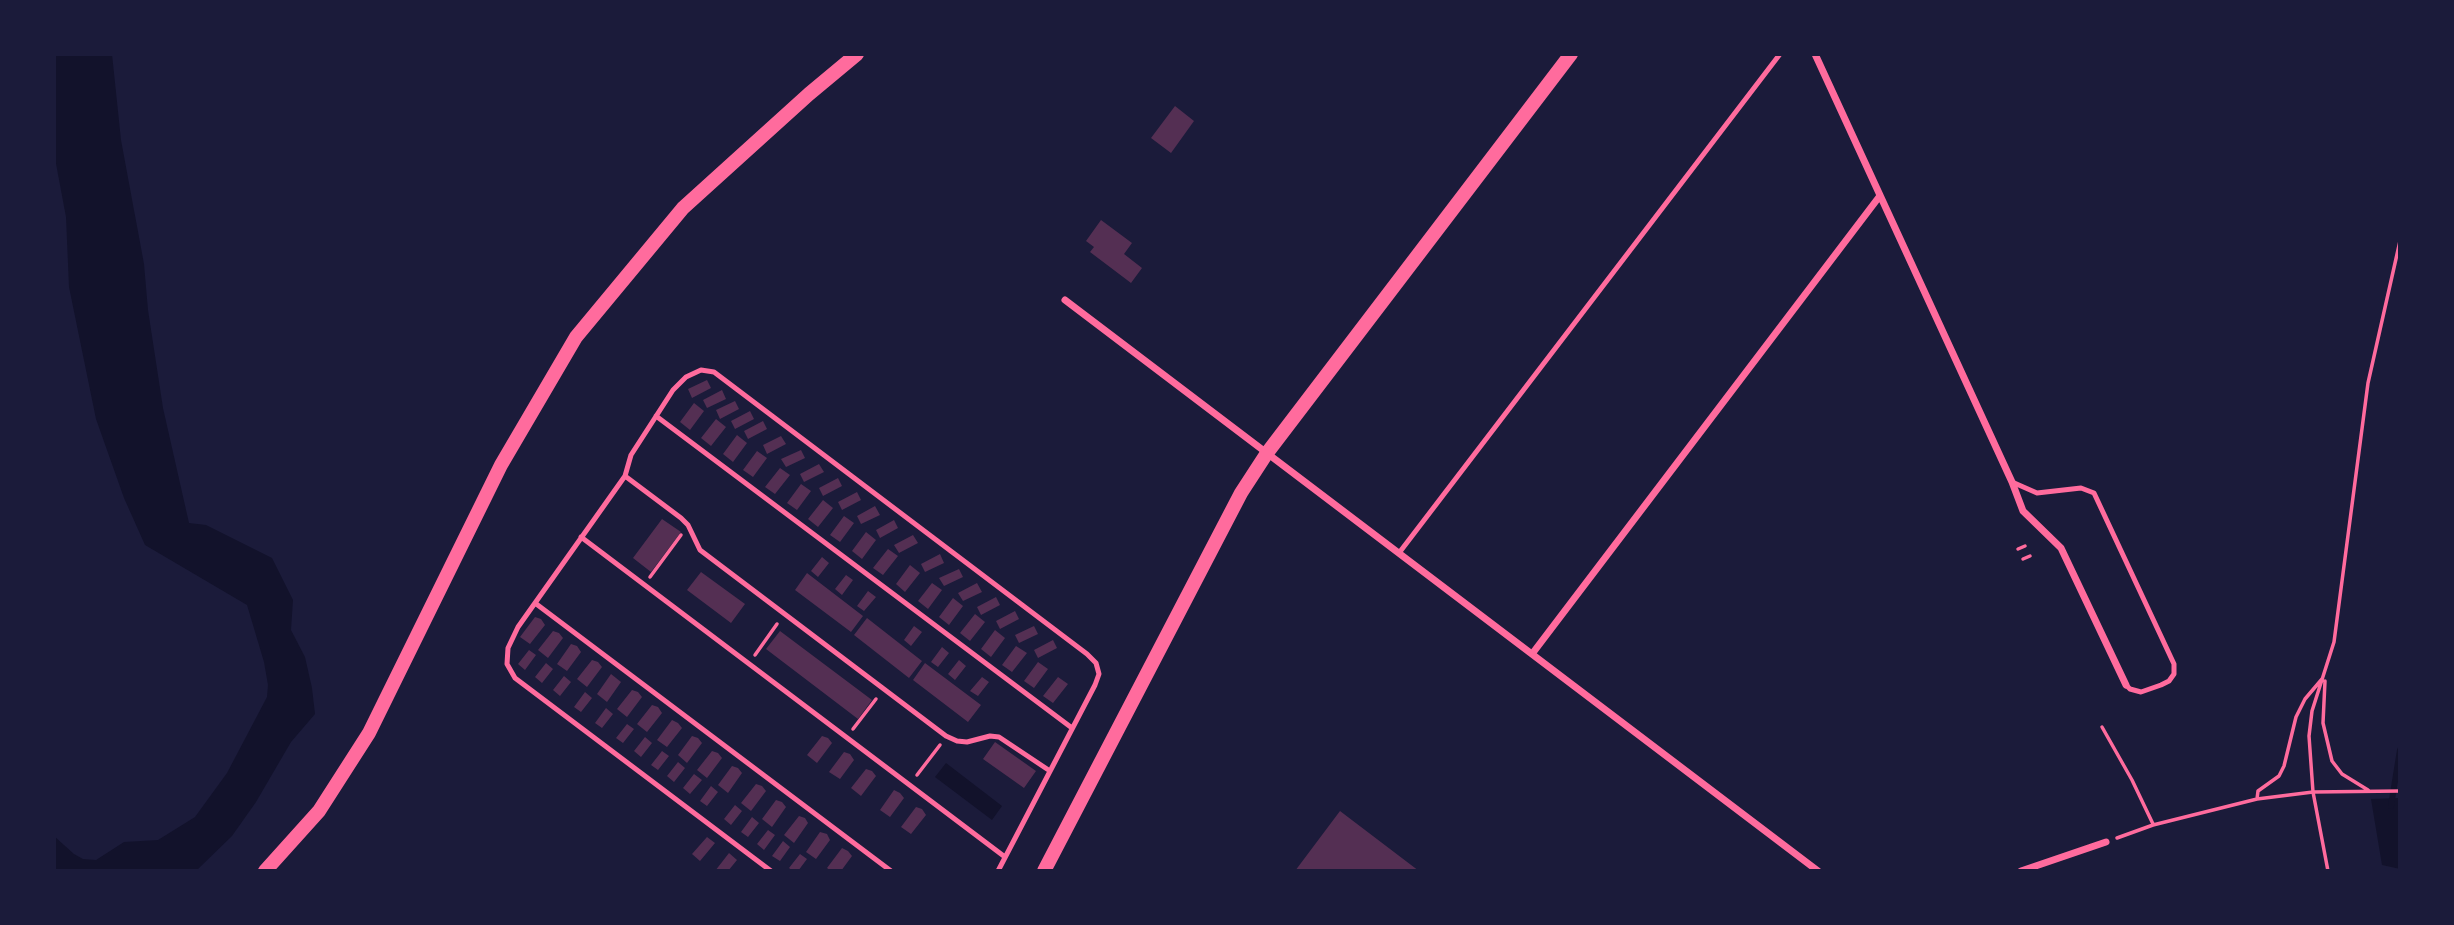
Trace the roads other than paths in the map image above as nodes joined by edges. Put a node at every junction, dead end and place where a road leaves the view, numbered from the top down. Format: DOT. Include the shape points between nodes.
graph roads {
  1 [pos="857,54"];
  2 [pos="1570,54"];
  3 [pos="1780,54"];
  4 [pos="1815,54"];
  5 [pos="1880,197"];
  6 [pos="1065,300"];
  7 [pos="656,416"];
  8 [pos="1267,453"];
  9 [pos="625,476"];
  10 [pos="2012,482"];
  11 [pos="582,537"];
  12 [pos="1399,553"];
  13 [pos="535,603"];
  14 [pos="1532,654"];
  15 [pos="2126,685"];
  16 [pos="1072,728"];
  17 [pos="1050,771"];
  18 [pos="2106,842"];
  19 [pos="1005,857"];
  20 [pos="265,871"];
  21 [pos="771,871"];
  22 [pos="891,871"];
  23 [pos="998,871"];
  24 [pos="1044,871"];
  25 [pos="1818,871"];
  26 [pos="2021,871"];
  1 -- 20 [label="main road" via="682,208 576,337 500,465 369,733 319,811"];
  2 -- 8 [label="main road"];
  3 -- 12 [label="lane"];
  4 -- 5 [label="street"];
  5 -- 10 [label="street"];
  5 -- 14 [label="street"];
  6 -- 8 [label="street"];
  7 -- 9 [label="lane" via="631,455"];
  7 -- 16 [label="lane"];
  7 -- 16 [label="lane" via="686,377 701,370 714,372 1087,653 1098,674"];
  8 -- 12 [label="street"];
  8 -- 24 [label="main road" via="1241,493"];
  9 -- 11 [label="lane"];
  9 -- 17 [label="lane" via="688,525 700,550 946,736 967,742 999,737"];
  10 -- 15 [label="street" via="2028,518 2061,548"];
  10 -- 15 [label="lane" via="2037,493 2088,489 2098,499 2174,664 2174,674 2161,685 2141,692"];
  11 -- 13 [label="lane"];
  11 -- 19 [label="lane"];
  12 -- 14 [label="street"];
  13 -- 21 [label="lane" via="508,648 508,664 515,678"];
  13 -- 22 [label="lane"];
  14 -- 25 [label="street"];
  16 -- 17 [label="lane"];
  17 -- 19 [label="lane"];
  18 -- 26 [label="street"];
  19 -- 23 [label="lane"];
}
